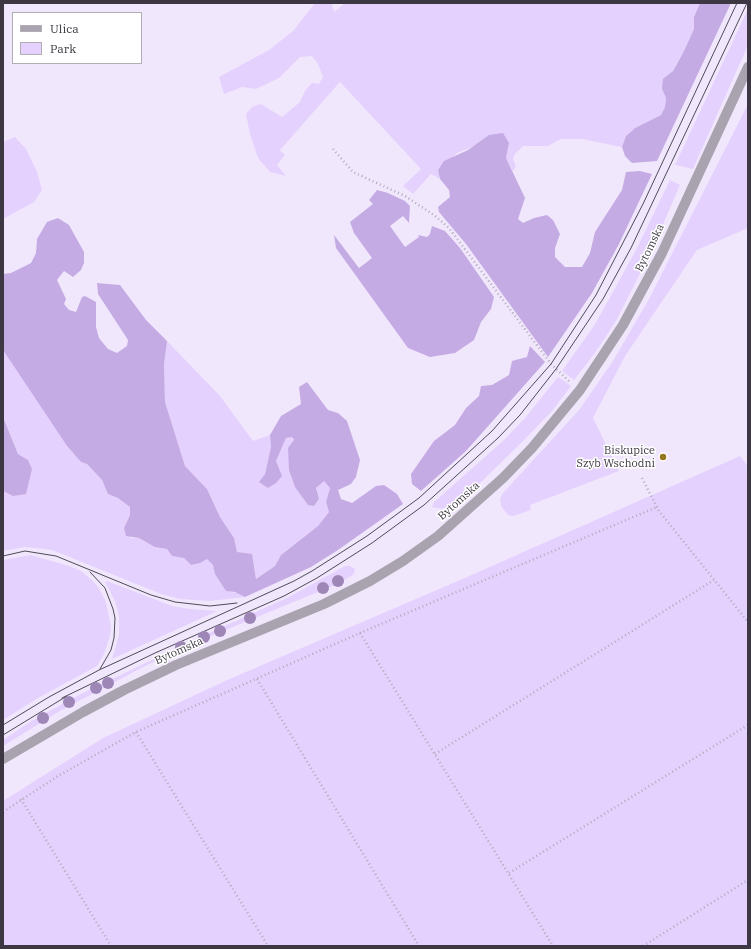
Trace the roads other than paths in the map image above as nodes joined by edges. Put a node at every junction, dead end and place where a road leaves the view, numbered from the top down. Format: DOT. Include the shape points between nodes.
graph roads {
  1 [pos="748,67"];
  2 [pos="3,760"];
  1 -- 2 [label="street, Bytomska" via="624,325 580,390 532,448 503,478 438,536 370,581 324,604 176,664 82,712"];
}
